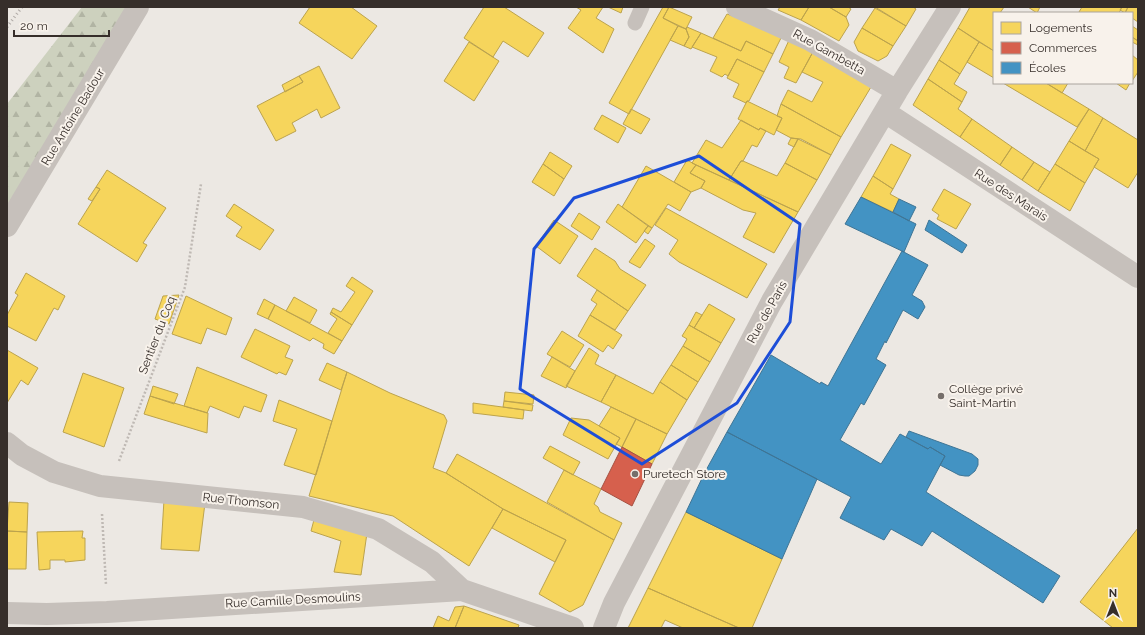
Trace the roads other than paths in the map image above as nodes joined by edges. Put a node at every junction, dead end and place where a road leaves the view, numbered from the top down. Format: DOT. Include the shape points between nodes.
graph roads {
  1 [pos="138,7"];
  2 [pos="642,7"];
  3 [pos="737,7"];
  4 [pos="950,7"];
  5 [pos="635,23"];
  6 [pos="897,91"];
  7 [pos="885,112"];
  8 [pos="7,226"];
  9 [pos="1138,277"];
  10 [pos="7,443"];
  11 [pos="462,590"];
  12 [pos="7,613"];
  13 [pos="44,621"];
  14 [pos="573,628"];
  15 [pos="604,628"];
  1 -- 8 [label="street, Rue Antoine Badour"];
  2 -- 5 [label="lane"];
  3 -- 6 [label="street, Rue Gambetta" via="810,40"];
  4 -- 6 [label="street, Rue de Paris"];
  6 -- 7 [label="street, Rue de Paris"];
  7 -- 9 [label="street, Rue des Marais"];
  7 -- 15 [label="street, Rue de Paris" via="772,301 618,596"];
  10 -- 11 [label="street, Rue Thomson" via="22,455 54,472 105,487 303,508 378,529 432,562"];
  11 -- 13 [label="street, Rue Camille Desmoulins" via="115,611"];
  11 -- 14 [label="street, Rue Camille Desmoulins"];
  12 -- 13 [label="street, Rue Camille Desmoulins"];
}
